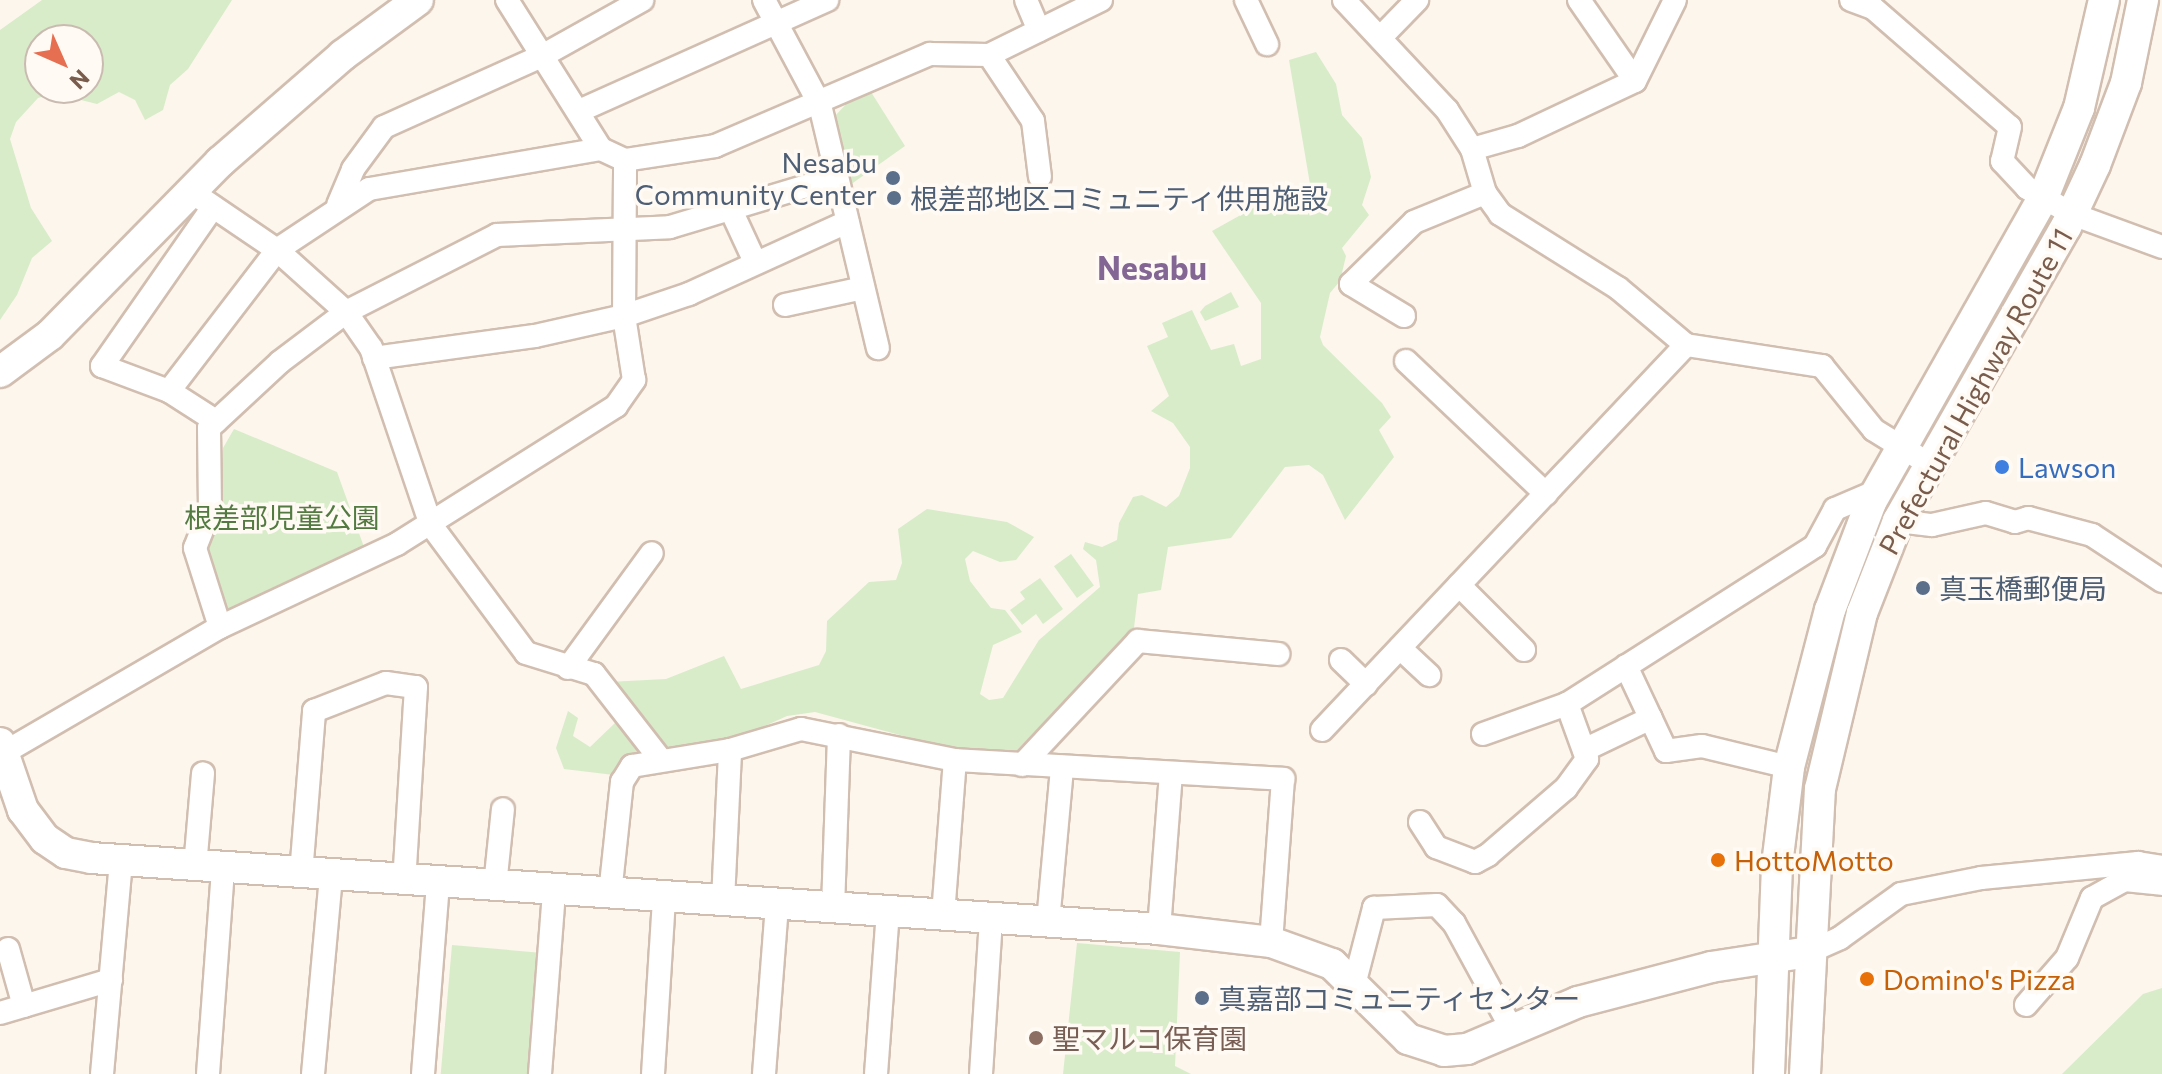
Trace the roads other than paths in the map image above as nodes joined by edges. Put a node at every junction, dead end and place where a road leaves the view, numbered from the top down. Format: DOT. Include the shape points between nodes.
graph roads {
  1 [pos="418,0"];
  2 [pos="507,0"];
  3 [pos="642,0"];
  4 [pos="764,0"];
  5 [pos="827,0"];
  6 [pos="1026,0"];
  7 [pos="1101,0"];
  8 [pos="1246,0"];
  9 [pos="1344,0"];
  10 [pos="1417,0"];
  11 [pos="1579,0"];
  12 [pos="1675,0"];
  13 [pos="1851,0"];
  14 [pos="2104,0"];
  15 [pos="2143,0"];
  16 [pos="778,23"];
  17 [pos="1039,30"];
  18 [pos="1381,37"];
  19 [pos="1267,44"];
  20 [pos="989,55"];
  21 [pos="542,56"];
  22 [pos="1635,81"];
  23 [pos="820,105"];
  24 [pos="579,111"];
  25 [pos="601,149"];
  26 [pos="1472,149"];
  27 [pos="625,160"];
  28 [pos="837,177"];
  29 [pos="1040,177"];
  30 [pos="1485,193"];
  31 [pos="2043,198"];
  32 [pos="202,199"];
  33 [pos="338,205"];
  34 [pos="731,210"];
  35 [pos="2072,214"];
  36 [pos="847,222"];
  37 [pos="621,229"];
  38 [pos="2162,247"];
  39 [pos="277,250"];
  40 [pos="755,262"];
  41 [pos="863,288"];
  42 [pos="785,305"];
  43 [pos="346,312"];
  44 [pos="624,316"];
  45 [pos="1404,316"];
  46 [pos="1686,345"];
  47 [pos="878,348"];
  48 [pos="374,358"];
  49 [pos="1406,361"];
  50 [pos="0,372"];
  51 [pos="169,391"];
  52 [pos="216,421"];
  53 [pos="1899,450"];
  54 [pos="1929,464"];
  55 [pos="1877,491"];
  56 [pos="1546,494"];
  57 [pos="1898,521"];
  58 [pos="431,525"];
  59 [pos="652,553"];
  60 [pos="2162,581"];
  61 [pos="1459,585"];
  62 [pos="220,627"];
  63 [pos="1400,648"];
  64 [pos="1524,650"];
  65 [pos="1278,654"];
  66 [pos="1341,660"];
  67 [pos="1626,666"];
  68 [pos="568,668"];
  69 [pos="1429,675"];
  70 [pos="1366,684"];
  71 [pos="1567,704"];
  72 [pos="1651,718"];
  73 [pos="1322,730"];
  74 [pos="1483,734"];
  75 [pos="839,735"];
  76 [pos="1,750"];
  77 [pos="730,750"];
  78 [pos="1584,750"];
  79 [pos="661,760"];
  80 [pos="955,760"];
  81 [pos="1022,765"];
  82 [pos="1062,767"];
  83 [pos="1789,767"];
  84 [pos="203,773"];
  85 [pos="1171,774"];
  86 [pos="503,809"];
  87 [pos="1420,822"];
  88 [pos="121,862"];
  89 [pos="2162,867"];
  90 [pos="209,868"];
  91 [pos="301,874"];
  92 [pos="331,876"];
  93 [pos="404,881"];
  94 [pos="438,883"];
  95 [pos="2162,884"];
  96 [pos="495,886"];
  97 [pos="554,890"];
  98 [pos="610,894"];
  99 [pos="664,897"];
  100 [pos="723,901"];
  101 [pos="777,904"];
  102 [pos="833,908"];
  103 [pos="888,912"];
  104 [pos="943,915"];
  105 [pos="991,918"];
  106 [pos="1048,922"];
  107 [pos="1159,929"];
  108 [pos="1271,942"];
  109 [pos="8,949"];
  110 [pos="1809,952"];
  111 [pos="1774,958"];
  112 [pos="111,980"];
  113 [pos="1354,985"];
  114 [pos="2026,1005"];
  115 [pos="24,1006"];
  116 [pos="0,1013"];
  117 [pos="1513,1031"];
  118 [pos="102,1074"];
  119 [pos="208,1074"];
  120 [pos="313,1074"];
  121 [pos="423,1074"];
  122 [pos="540,1074"];
  123 [pos="653,1074"];
  124 [pos="764,1074"];
  125 [pos="876,1074"];
  126 [pos="981,1074"];
  127 [pos="1769,1074"];
  128 [pos="1805,1074"];
  1 -- 32 [label="street" via="343,55"];
  2 -- 21 [label="street"];
  3 -- 21 [label="street"];
  4 -- 16 [label="street"];
  5 -- 16 [label="street"];
  6 -- 17 [label="street"];
  7 -- 17 [label="street"];
  8 -- 19 [label="street"];
  9 -- 18 [label="street"];
  10 -- 18 [label="street"];
  11 -- 22 [label="street"];
  12 -- 22 [label="street"];
  13 -- 31 [label="street" via="1873,8 2010,127 2002,161"];
  14 -- 31 [label="street, Prefectural Highway Route 11" via="2079,108"];
  15 -- 35 [label="street, Prefectural Highway Route 11" via="2126,83"];
  16 -- 23 [label="street"];
  16 -- 24 [label="street"];
  17 -- 20 [label="street"];
  18 -- 26 [label="street" via="1447,110"];
  20 -- 23 [label="street" via="930,54"];
  20 -- 29 [label="street" via="1033,121"];
  21 -- 24 [label="street"];
  21 -- 33 [label="street" via="384,127 353,169"];
  22 -- 26 [label="street" via="1518,136"];
  23 -- 27 [label="street" via="715,146"];
  23 -- 28 [label="street"];
  24 -- 25 [label="street"];
  25 -- 27 [label="street"];
  25 -- 33 [label="street" via="369,189"];
  26 -- 30 [label="street"];
  27 -- 37 [label="street"];
  28 -- 34 [label="street"];
  28 -- 36 [label="street"];
  30 -- 45 [label="street" via="1414,222 1351,284"];
  30 -- 46 [label="street" via="1500,214 1618,288"];
  31 -- 35 [label="street"];
  31 -- 53 [label="street, Prefectural Highway Route 11"];
  32 -- 39 [label="street"];
  32 -- 50 [label="street" via="50,335"];
  32 -- 51 [label="street" via="102,366"];
  33 -- 39 [label="street"];
  34 -- 37 [label="street" via="670,227"];
  34 -- 40 [label="street"];
  35 -- 38 [label="street"];
  35 -- 54 [label="street, Prefectural Highway Route 11"];
  36 -- 40 [label="street"];
  36 -- 41 [label="street"];
  37 -- 43 [label="street" via="497,235"];
  37 -- 44 [label="street"];
  39 -- 43 [label="street"];
  39 -- 51 [label="street"];
  40 -- 44 [label="street" via="689,294"];
  41 -- 42 [label="street"];
  41 -- 47 [label="street"];
  43 -- 48 [label="street"];
  43 -- 52 [label="street" via="280,362"];
  44 -- 48 [label="street" via="535,336"];
  44 -- 58 [label="street" via="634,380 616,406"];
  46 -- 53 [label="street" via="1822,366 1874,430"];
  46 -- 56 [label="street"];
  48 -- 58 [label="street"];
  49 -- 56 [label="street"];
  51 -- 52 [label="street"];
  52 -- 62 [label="street" via="209,428 210,510 195,548"];
  53 -- 54 [label="street"];
  53 -- 55 [label="street, Prefectural Highway Route 11"];
  54 -- 57 [label="street, Prefectural Highway Route 11"];
  55 -- 67 [label="street" via="1835,509 1815,546"];
  55 -- 83 [label="street, Prefectural Highway Route 11" via="1830,610"];
  56 -- 61 [label="street"];
  57 -- 60 [label="street" via="1932,525 1986,513 2015,522 2028,518 2092,535"];
  57 -- 110 [label="street, Prefectural Highway Route 11" via="1862,613 1827,742"];
  58 -- 62 [label="street"];
  58 -- 68 [label="street" via="526,653"];
  59 -- 68 [label="street"];
  61 -- 63 [label="street"];
  61 -- 64 [label="street"];
  62 -- 76 [label="street"];
  63 -- 69 [label="street"];
  63 -- 70 [label="street"];
  65 -- 81 [label="street" via="1138,641"];
  66 -- 70 [label="street"];
  67 -- 71 [label="street"];
  67 -- 72 [label="street"];
  68 -- 79 [label="street" via="594,674"];
  70 -- 73 [label="street"];
  71 -- 74 [label="street"];
  71 -- 78 [label="street"];
  72 -- 78 [label="street"];
  72 -- 83 [label="street" via="1666,751 1702,746"];
  75 -- 77 [label="street" via="801,729"];
  75 -- 80 [label="street"];
  75 -- 102 [label="street"];
  76 -- 88 [label="street" via="23,810 45,839 66,853"];
  77 -- 79 [label="street"];
  77 -- 100 [label="street"];
  78 -- 87 [label="street" via="1587,759 1566,788 1475,862 1436,847"];
  79 -- 98 [label="street" via="632,766 622,782"];
  80 -- 81 [label="street"];
  80 -- 104 [label="street"];
  81 -- 82 [label="street"];
  82 -- 85 [label="street"];
  82 -- 106 [label="street"];
  83 -- 111 [label="street, Prefectural Highway Route 11"];
  84 -- 90 [label="street"];
  85 -- 107 [label="street"];
  85 -- 108 [label="street" via="1283,779"];
  86 -- 96 [label="street"];
  88 -- 90 [label="street"];
  88 -- 112 [label="street"];
  89 -- 110 [label="street" via="2138,863 1981,878 1901,894 1829,945"];
  90 -- 91 [label="street"];
  90 -- 119 [label="street"];
  91 -- 92 [label="street"];
  91 -- 93 [label="street" via="314,711 386,683 416,687"];
  92 -- 93 [label="street"];
  92 -- 120 [label="street"];
  93 -- 94 [label="street"];
  94 -- 96 [label="street"];
  94 -- 121 [label="street"];
  95 -- 114 [label="street" via="2125,880 2092,898 2067,958"];
  96 -- 97 [label="street"];
  97 -- 98 [label="street"];
  97 -- 122 [label="street"];
  98 -- 99 [label="street"];
  99 -- 100 [label="street"];
  99 -- 123 [label="street"];
  100 -- 101 [label="street"];
  101 -- 102 [label="street"];
  101 -- 124 [label="street"];
  102 -- 103 [label="street"];
  103 -- 104 [label="street"];
  103 -- 125 [label="street"];
  104 -- 105 [label="street"];
  105 -- 106 [label="street"];
  105 -- 126 [label="street"];
  106 -- 107 [label="street"];
  107 -- 108 [label="street"];
  108 -- 113 [label="street" via="1308,951"];
  109 -- 115 [label="street"];
  110 -- 111 [label="street"];
  110 -- 128 [label="street, Prefectural Highway Route 11"];
  111 -- 117 [label="street" via="1711,967 1578,1002"];
  111 -- 127 [label="street, Prefectural Highway Route 11"];
  112 -- 115 [label="street"];
  112 -- 118 [label="street"];
  113 -- 117 [label="street" via="1408,1039 1425,1046 1467,1049"];
  113 -- 117 [label="street" via="1374,908 1437,905 1454,923"];
  115 -- 116 [label="street"];
}
